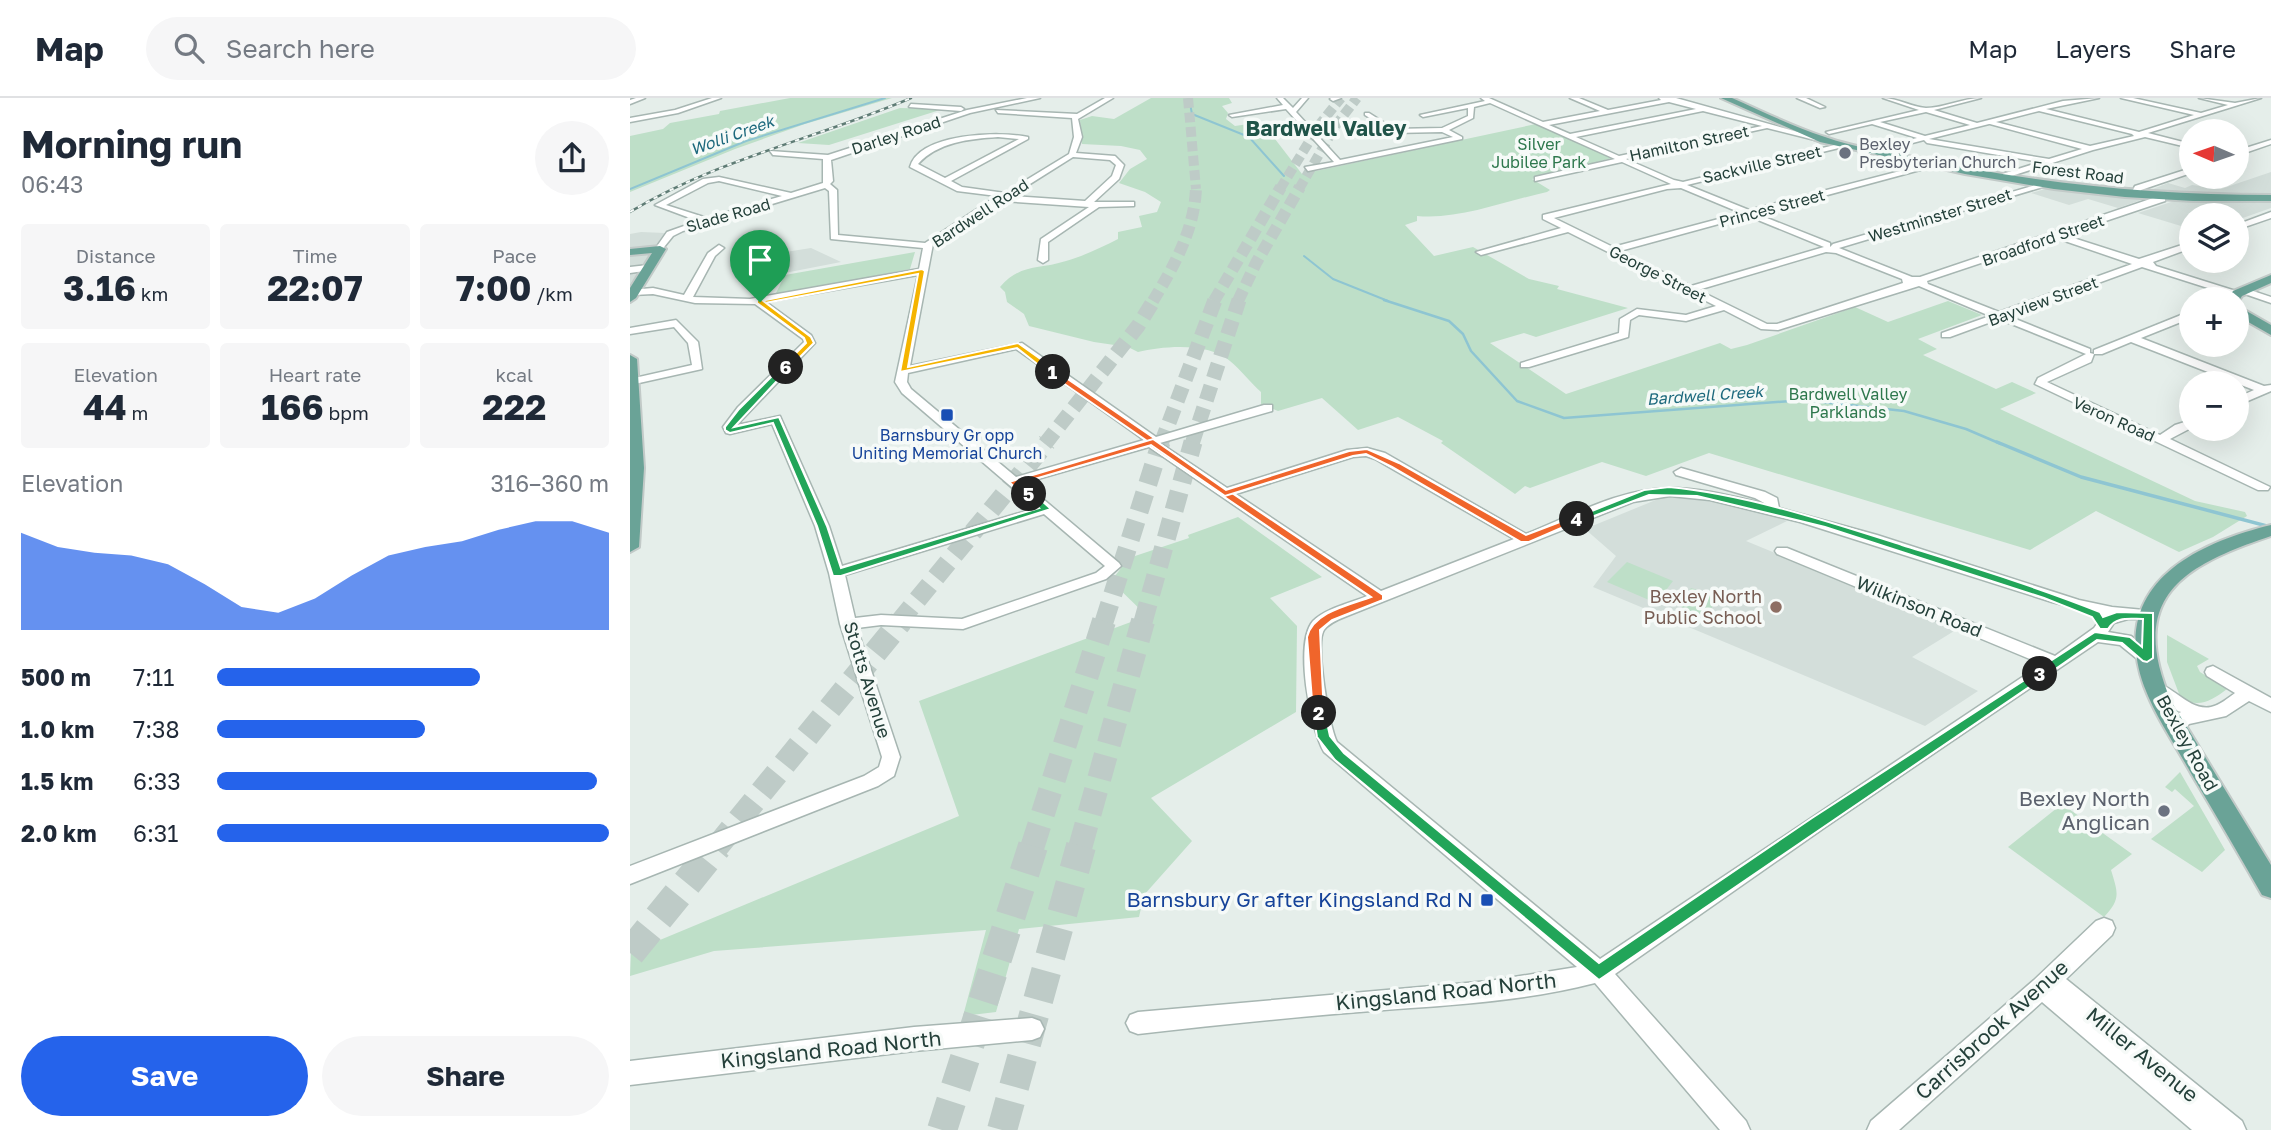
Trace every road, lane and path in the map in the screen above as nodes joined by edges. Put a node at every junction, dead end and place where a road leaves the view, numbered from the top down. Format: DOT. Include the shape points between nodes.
graph roads {
  1 [pos="642,98"];
  2 [pos="718,98"];
  3 [pos="946,98"];
  4 [pos="1036,98"];
  5 [pos="1043,98"];
  6 [pos="1110,98"];
  7 [pos="1280,98"];
  8 [pos="1305,98"];
  9 [pos="1479,98"];
  10 [pos="1573,98"];
  11 [pos="1679,98"];
  12 [pos="1725,98"];
  13 [pos="1800,98"];
  14 [pos="1886,98"];
  15 [pos="1978,98"];
  16 [pos="2096,98"];
  17 [pos="2124,98"];
  18 [pos="2202,98"];
  19 [pos="2258,98"];
  20 [pos="1665,99"];
  21 [pos="1485,100"];
  22 [pos="630,102"];
  23 [pos="1471,104"];
  24 [pos="2235,105"];
  25 [pos="911,106"];
  26 [pos="929,107"];
  27 [pos="1822,107"];
  28 [pos="978,109"];
  29 [pos="1927,109"];
  30 [pos="1289,110"];
  31 [pos="1705,110"];
  32 [pos="2038,110"];
  33 [pos="1608,112"];
  34 [pos="1367,114"];
  35 [pos="1232,115"];
  36 [pos="1423,115"];
  37 [pos="2200,115"];
  38 [pos="1078,116"];
  39 [pos="630,120"];
  40 [pos="1870,122"];
  41 [pos="1989,122"];
  42 [pos="1542,124"];
  43 [pos="1979,125"];
  44 [pos="1759,126"];
  45 [pos="1443,130"];
  46 [pos="1829,132"];
  47 [pos="2140,134"];
  48 [pos="1569,136"];
  49 [pos="1815,138"];
  50 [pos="1923,139"];
  51 [pos="2271,142"];
  52 [pos="2179,143"];
  53 [pos="1840,145"];
  54 [pos="2091,148"];
  55 [pos="2249,150"];
  56 [pos="1870,152"];
  57 [pos="773,153"];
  58 [pos="1072,155"];
  59 [pos="828,158"];
  60 [pos="1621,159"];
  61 [pos="2049,161"];
  62 [pos="1339,163"];
  63 [pos="1932,164"];
  64 [pos="1308,169"];
  65 [pos="2179,174"];
  66 [pos="2002,177"];
  67 [pos="1538,179"];
  68 [pos="946,181"];
  69 [pos="2043,184"];
  70 [pos="1678,185"];
  71 [pos="823,187"];
  72 [pos="2135,194"];
  73 [pos="793,196"];
  74 [pos="2162,196"];
  75 [pos="1002,197"];
  76 [pos="2271,198"];
  77 [pos="1092,204"];
  78 [pos="1131,204"];
  79 [pos="1748,214"];
  80 [pos="2270,216"];
  81 [pos="1546,217"];
  82 [pos="707,221"];
  83 [pos="2249,223"];
  84 [pos="1569,229"];
  85 [pos="2059,236"];
  86 [pos="927,246"];
  87 [pos="1832,248"];
  88 [pos="660,249"];
  89 [pos="718,250"];
  90 [pos="1612,250"];
  91 [pos="2179,250"];
  92 [pos="1481,252"];
  93 [pos="630,253"];
  94 [pos="1043,260"];
  95 [pos="2147,265"];
  96 [pos="649,268"];
  97 [pos="630,270"];
  98 [pos="922,271"];
  99 [pos="2271,279"];
  100 [pos="1915,282"];
  101 [pos="2200,287"];
  102 [pos="1690,289"];
  103 [pos="632,295"];
  104 [pos="2249,295"];
  105 [pos="690,299"];
  106 [pos="2271,300"];
  107 [pos="760,302"];
  108 [pos="2249,302"];
  109 [pos="1724,307"];
  110 [pos="2249,312"];
  111 [pos="2000,316"];
  112 [pos="2179,319"];
  113 [pos="1772,328"];
  114 [pos="630,331"];
  115 [pos="2271,331"];
  116 [pos="1946,335"];
  117 [pos="2133,339"];
  118 [pos="2091,353"];
  119 [pos="630,359"];
  120 [pos="1525,365"];
  121 [pos="903,371"];
  122 [pos="632,382"];
  123 [pos="2268,389"];
  124 [pos="2249,397"];
  125 [pos="1268,408"];
  126 [pos="2179,428"];
  127 [pos="2161,440"];
  128 [pos="1153,442"];
  129 [pos="1681,472"];
  130 [pos="1014,482"];
  131 [pos="2263,487"];
  132 [pos="1225,494"];
  133 [pos="1046,509"];
  134 [pos="1772,509"];
  135 [pos="2266,531"];
  136 [pos="1525,539"];
  137 [pos="630,547"];
  138 [pos="1782,551"];
  139 [pos="837,573"];
  140 [pos="2048,595"];
  141 [pos="1379,597"];
  142 [pos="2124,615"];
  143 [pos="2149,615"];
  144 [pos="848,624"];
  145 [pos="1315,628"];
  146 [pos="2099,631"];
  147 [pos="2147,658"];
  148 [pos="2056,663"];
  149 [pos="2213,673"];
  150 [pos="2156,688"];
  151 [pos="2248,693"];
  152 [pos="2271,706"];
  153 [pos="2200,713"];
  154 [pos="2176,729"];
  155 [pos="630,875"];
  156 [pos="2271,887"];
  157 [pos="2104,928"];
  158 [pos="1599,972"];
  159 [pos="2046,984"];
  160 [pos="1138,1023"];
  161 [pos="1032,1030"];
  162 [pos="630,1073"];
  163 [pos="1737,1130"];
  164 [pos="1880,1130"];
  165 [pos="2211,1130"];
  166 [pos="2233,1130"];
  1 -- 22 [label="street"];
  2 -- 39 [label="street"];
  3 -- 26 [label="street"];
  4 -- 5 [label="street, Darley Road"];
  4 -- 28 [label="street, Darley Road"];
  6 -- 38 [label="street"];
  7 -- 30 [label="street"];
  8 -- 30 [label="street"];
  9 -- 21 [label="street"];
  10 -- 33 [label="street"];
  11 -- 20 [label="street"];
  12 -- 49 [label="main road, Forest Road"];
  13 -- 27 [label="street"];
  14 -- 29 [label="street"];
  15 -- 29 [label="street"];
  16 -- 32 [label="street"];
  17 -- 37 [label="street"];
  18 -- 24 [label="street"];
  19 -- 24 [label="street"];
  20 -- 31 [label="street"];
  20 -- 33 [label="street"];
  21 -- 23 [label="street"];
  21 -- 42 [label="street"];
  23 -- 36 [label="street"];
  23 -- 45 [label="street" via="1471,117"];
  24 -- 37 [label="street"];
  25 -- 26 [label="street"];
  26 -- 28 [label="street"];
  28 -- 38 [label="street"];
  28 -- 59 [label="street, Darley Road"];
  29 -- 40 [label="street"];
  29 -- 43 [label="street"];
  30 -- 35 [label="street"];
  30 -- 62 [label="street"];
  31 -- 44 [label="street"];
  31 -- 48 [label="street"];
  32 -- 41 [label="street"];
  32 -- 47 [label="street"];
  33 -- 42 [label="street"];
  34 -- 45 [label="street" via="1394,131"];
  37 -- 47 [label="street"];
  38 -- 58 [label="street"];
  40 -- 46 [label="street"];
  40 -- 50 [label="street"];
  41 -- 43 [label="street"];
  41 -- 54 [label="street"];
  42 -- 48 [label="street"];
  43 -- 50 [label="street"];
  44 -- 49 [label="street, Hamilton Street"];
  44 -- 60 [label="street, Hamilton Street"];
  45 -- 62 [label="street" via="1460,138"];
  47 -- 52 [label="street"];
  47 -- 54 [label="street"];
  48 -- 60 [label="street"];
  49 -- 53 [label="main road, Forest Road"];
  50 -- 56 [label="street"];
  50 -- 61 [label="street"];
  51 -- 55 [label="street"];
  53 -- 56 [label="main road, Forest Road"];
  53 -- 70 [label="street, Sackville Street"];
  54 -- 61 [label="street"];
  56 -- 63 [label="main road, Forest Road"];
  57 -- 59 [label="street"];
  58 -- 75 [label="street, Bardwell Road"];
  58 -- 77 [label="street" via="1112,158 1120,165 1116,177"];
  59 -- 71 [label="street, Darley Road"];
  60 -- 67 [label="street, Hamilton Street"];
  60 -- 70 [label="street"];
  61 -- 66 [label="street"];
  62 -- 64 [label="street"];
  63 -- 66 [label="main road, Forest Road"];
  63 -- 79 [label="street, Princes Street"];
  65 -- 72 [label="street" via="2138,188"];
  66 -- 69 [label="main road, Forest Road"];
  68 -- 68 [label="street" via="913,164 967,137 1026,138"];
  68 -- 75 [label="street" via="960,189"];
  69 -- 72 [label="main road, Forest Road"];
  69 -- 87 [label="street, Westminster Street"];
  70 -- 79 [label="street"];
  70 -- 81 [label="street, Sackville Street"];
  71 -- 73 [label="street, Slade Road"];
  71 -- 86 [label="street" via="831,199 834,237"];
  72 -- 74 [label="main road, Forest Road"];
  73 -- 82 [label="street, Slade Road"];
  73 -- 82 [label="street" via="719,179 659,205"];
  74 -- 76 [label="main road, Forest Road"];
  74 -- 85 [label="street, Broadford Street"];
  75 -- 77 [label="street"];
  75 -- 86 [label="street, Bardwell Road"];
  77 -- 78 [label="street"];
  77 -- 94 [label="street" via="1044,241"];
  79 -- 87 [label="street"];
  79 -- 90 [label="street, Princes Street"];
  80 -- 83 [label="street"];
  81 -- 84 [label="street, George Street"];
  82 -- 88 [label="street, Slade Road" via="672,233"];
  84 -- 90 [label="street, George Street"];
  84 -- 92 [label="street"];
  85 -- 95 [label="street"];
  85 -- 100 [label="street, Broadford Street"];
  86 -- 98 [label="street, Bardwell Road"];
  87 -- 100 [label="street"];
  87 -- 102 [label="street, Westminster Street"];
  88 -- 93 [label="main road"];
  88 -- 96 [label="main road, Slade Road"];
  89 -- 105 [label="street" via="721,253 706,287"];
  90 -- 102 [label="street, George Street"];
  91 -- 95 [label="street, Bayview Street"];
  95 -- 101 [label="street"];
  95 -- 111 [label="street, Bayview Street"];
  96 -- 97 [label="street"];
  96 -- 103 [label="main road, Slade Road"];
  98 -- 107 [label="street"];
  98 -- 121 [label="street, Bardwell Road"];
  99 -- 104 [label="main road"];
  100 -- 111 [label="street"];
  100 -- 113 [label="street, Broadford Street"];
  102 -- 109 [label="street, George Street"];
  103 -- 105 [label="street" via="656,291"];
  105 -- 107 [label="street"];
  106 -- 108 [label="street"];
  107 -- 139 [label="street, Stotts Avenue" via="810,343 729,427 776,419"];
  109 -- 113 [label="street, George Street"];
  109 -- 120 [label="street" via="1686,318 1630,314 1624,335"];
  110 -- 115 [label="main road"];
  111 -- 116 [label="street, Bayview Street"];
  111 -- 118 [label="street"];
  112 -- 117 [label="street"];
  114 -- 122 [label="street" via="676,323 693,342 698,367"];
  117 -- 118 [label="street"];
  117 -- 123 [label="street"];
  118 -- 127 [label="street, Veron Road" via="2087,360 2041,384"];
  119 -- 122 [label="main road"];
  121 -- 128 [label="street" via="1018,345"];
  121 -- 130 [label="street" via="905,391"];
  122 -- 137 [label="main road" via="636,468"];
  123 -- 124 [label="street"];
  125 -- 128 [label="street"];
  126 -- 127 [label="street"];
  127 -- 131 [label="street, Veron Road"];
  128 -- 130 [label="street"];
  128 -- 132 [label="street"];
  129 -- 134 [label="street" via="1759,495 1772,501"];
  130 -- 133 [label="street"];
  132 -- 136 [label="street" via="1367,452"];
  132 -- 141 [label="street"];
  133 -- 139 [label="street"];
  133 -- 144 [label="street" via="1114,566 963,624 881,620"];
  134 -- 136 [label="street" via="1697,493 1648,492"];
  134 -- 140 [label="street"];
  135 -- 143 [label="main road, Bexley Road" via="2182,569 2164,585"];
  136 -- 141 [label="street"];
  138 -- 148 [label="street, Wilkinson Road"];
  139 -- 144 [label="street, Stotts Avenue"];
  140 -- 142 [label="street"];
  140 -- 146 [label="street" via="2096,615"];
  141 -- 145 [label="street"];
  142 -- 143 [label="street"];
  142 -- 146 [label="street, Kingsland Road North" via="2108,619"];
  143 -- 147 [label="main road, Bexley Road"];
  144 -- 155 [label="street, Stotts Avenue" via="891,757 887,771"];
  145 -- 158 [label="street" via="1320,720 1330,747"];
  146 -- 147 [label="street" via="2125,640"];
  146 -- 148 [label="street, Kingsland Road North"];
  147 -- 150 [label="main road, Bexley Road"];
  148 -- 158 [label="street, Kingsland Road North"];
  149 -- 151 [label="street"];
  150 -- 153 [label="street" via="2173,702"];
  150 -- 154 [label="main road, Bexley Road"];
  151 -- 152 [label="street"];
  151 -- 153 [label="street" via="2220,710"];
  153 -- 154 [label="street" via="2180,720"];
  154 -- 156 [label="main road, Bexley Road"];
  157 -- 159 [label="street, Carrisbrook Avenue"];
  158 -- 160 [label="street, Kingsland Road North" via="1570,980 1439,995"];
  158 -- 163 [label="street"];
  159 -- 164 [label="street, Carrisbrook Avenue"];
  159 -- 165 [label="street, Miller Avenue"];
  159 -- 166 [label="street, Miller Avenue"];
  161 -- 162 [label="street, Kingsland Road North" via="914,1039"];
}
